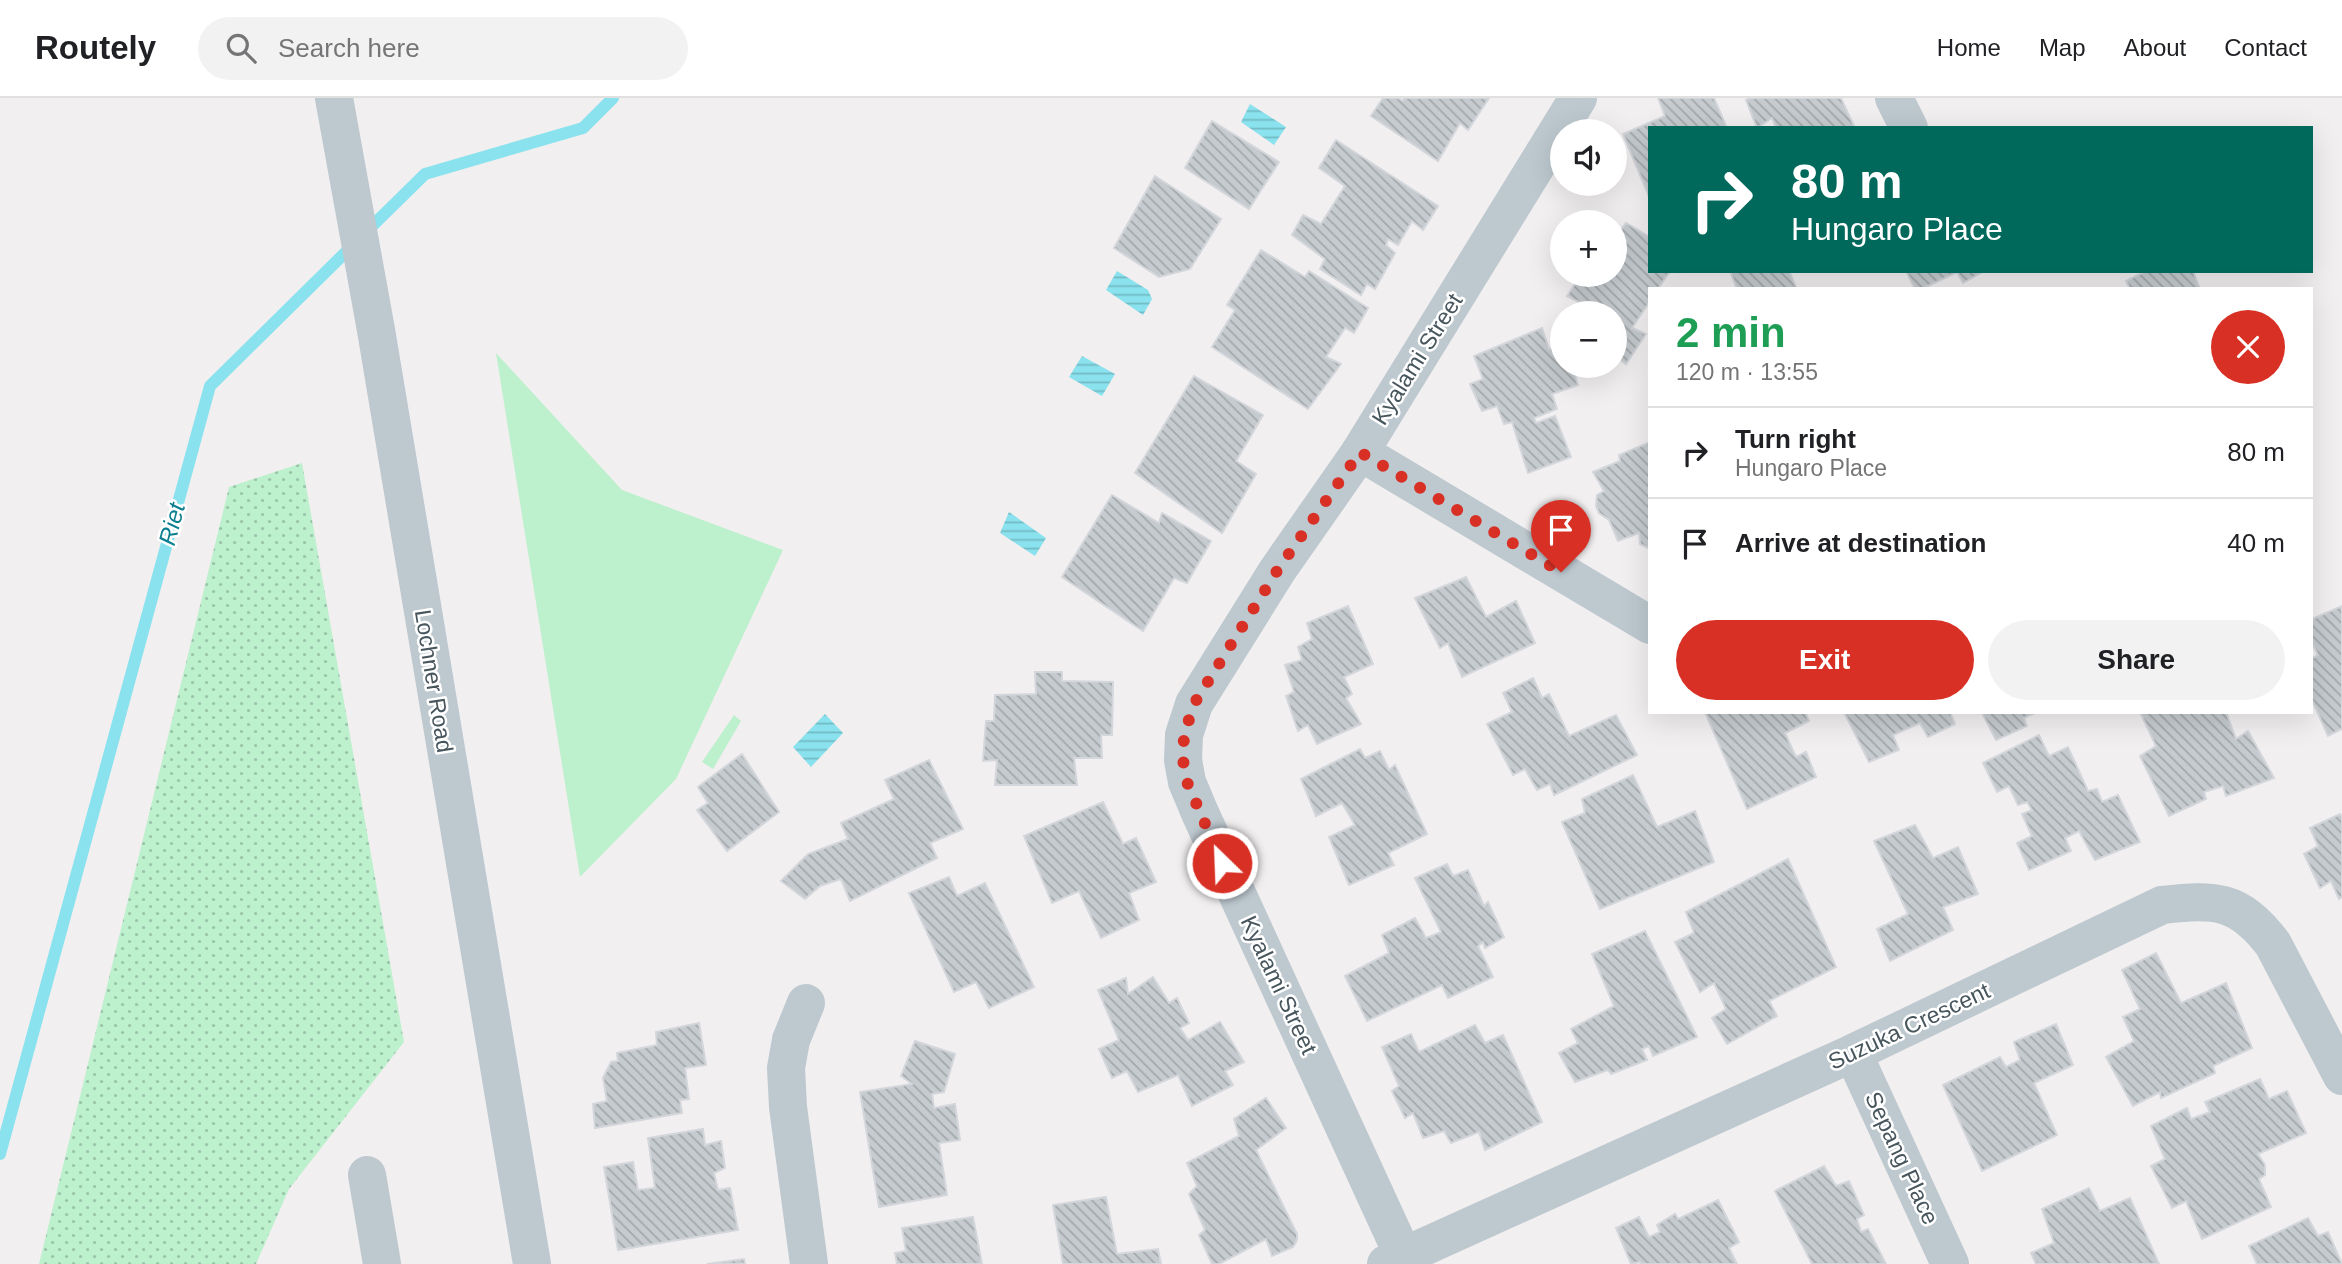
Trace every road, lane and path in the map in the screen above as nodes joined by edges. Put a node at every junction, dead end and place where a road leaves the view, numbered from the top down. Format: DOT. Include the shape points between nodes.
graph roads {
  1 [pos="334,98"];
  2 [pos="1578,98"];
  3 [pos="1894,98"];
  4 [pos="1908,126"];
  5 [pos="1360,452"];
  6 [pos="1648,624"];
  7 [pos="806,1003"];
  8 [pos="1853,1053"];
  9 [pos="2342,1076"];
  10 [pos="367,1175"];
  11 [pos="1399,1261"];
  12 [pos="382,1264"];
  13 [pos="531,1264"];
  14 [pos="809,1264"];
  15 [pos="1950,1264"];
  1 -- 13 [label="street, Lochner Road"];
  2 -- 5 [label="street, Kyalami Street"];
  3 -- 4 [label="street"];
  5 -- 6 [label="street"];
  5 -- 11 [label="street, Kyalami Street" via="1277,571 1194,704 1184,735 1183,760 1200,813"];
  7 -- 14 [label="street" via="786,1068"];
  8 -- 9 [label="street, Suzuka Crescent" via="2162,905 2193,902 2234,908 2260,926"];
  8 -- 11 [label="street, Suzuka Crescent"];
  8 -- 15 [label="street, Sepang Place"];
  10 -- 12 [label="street"];
}
